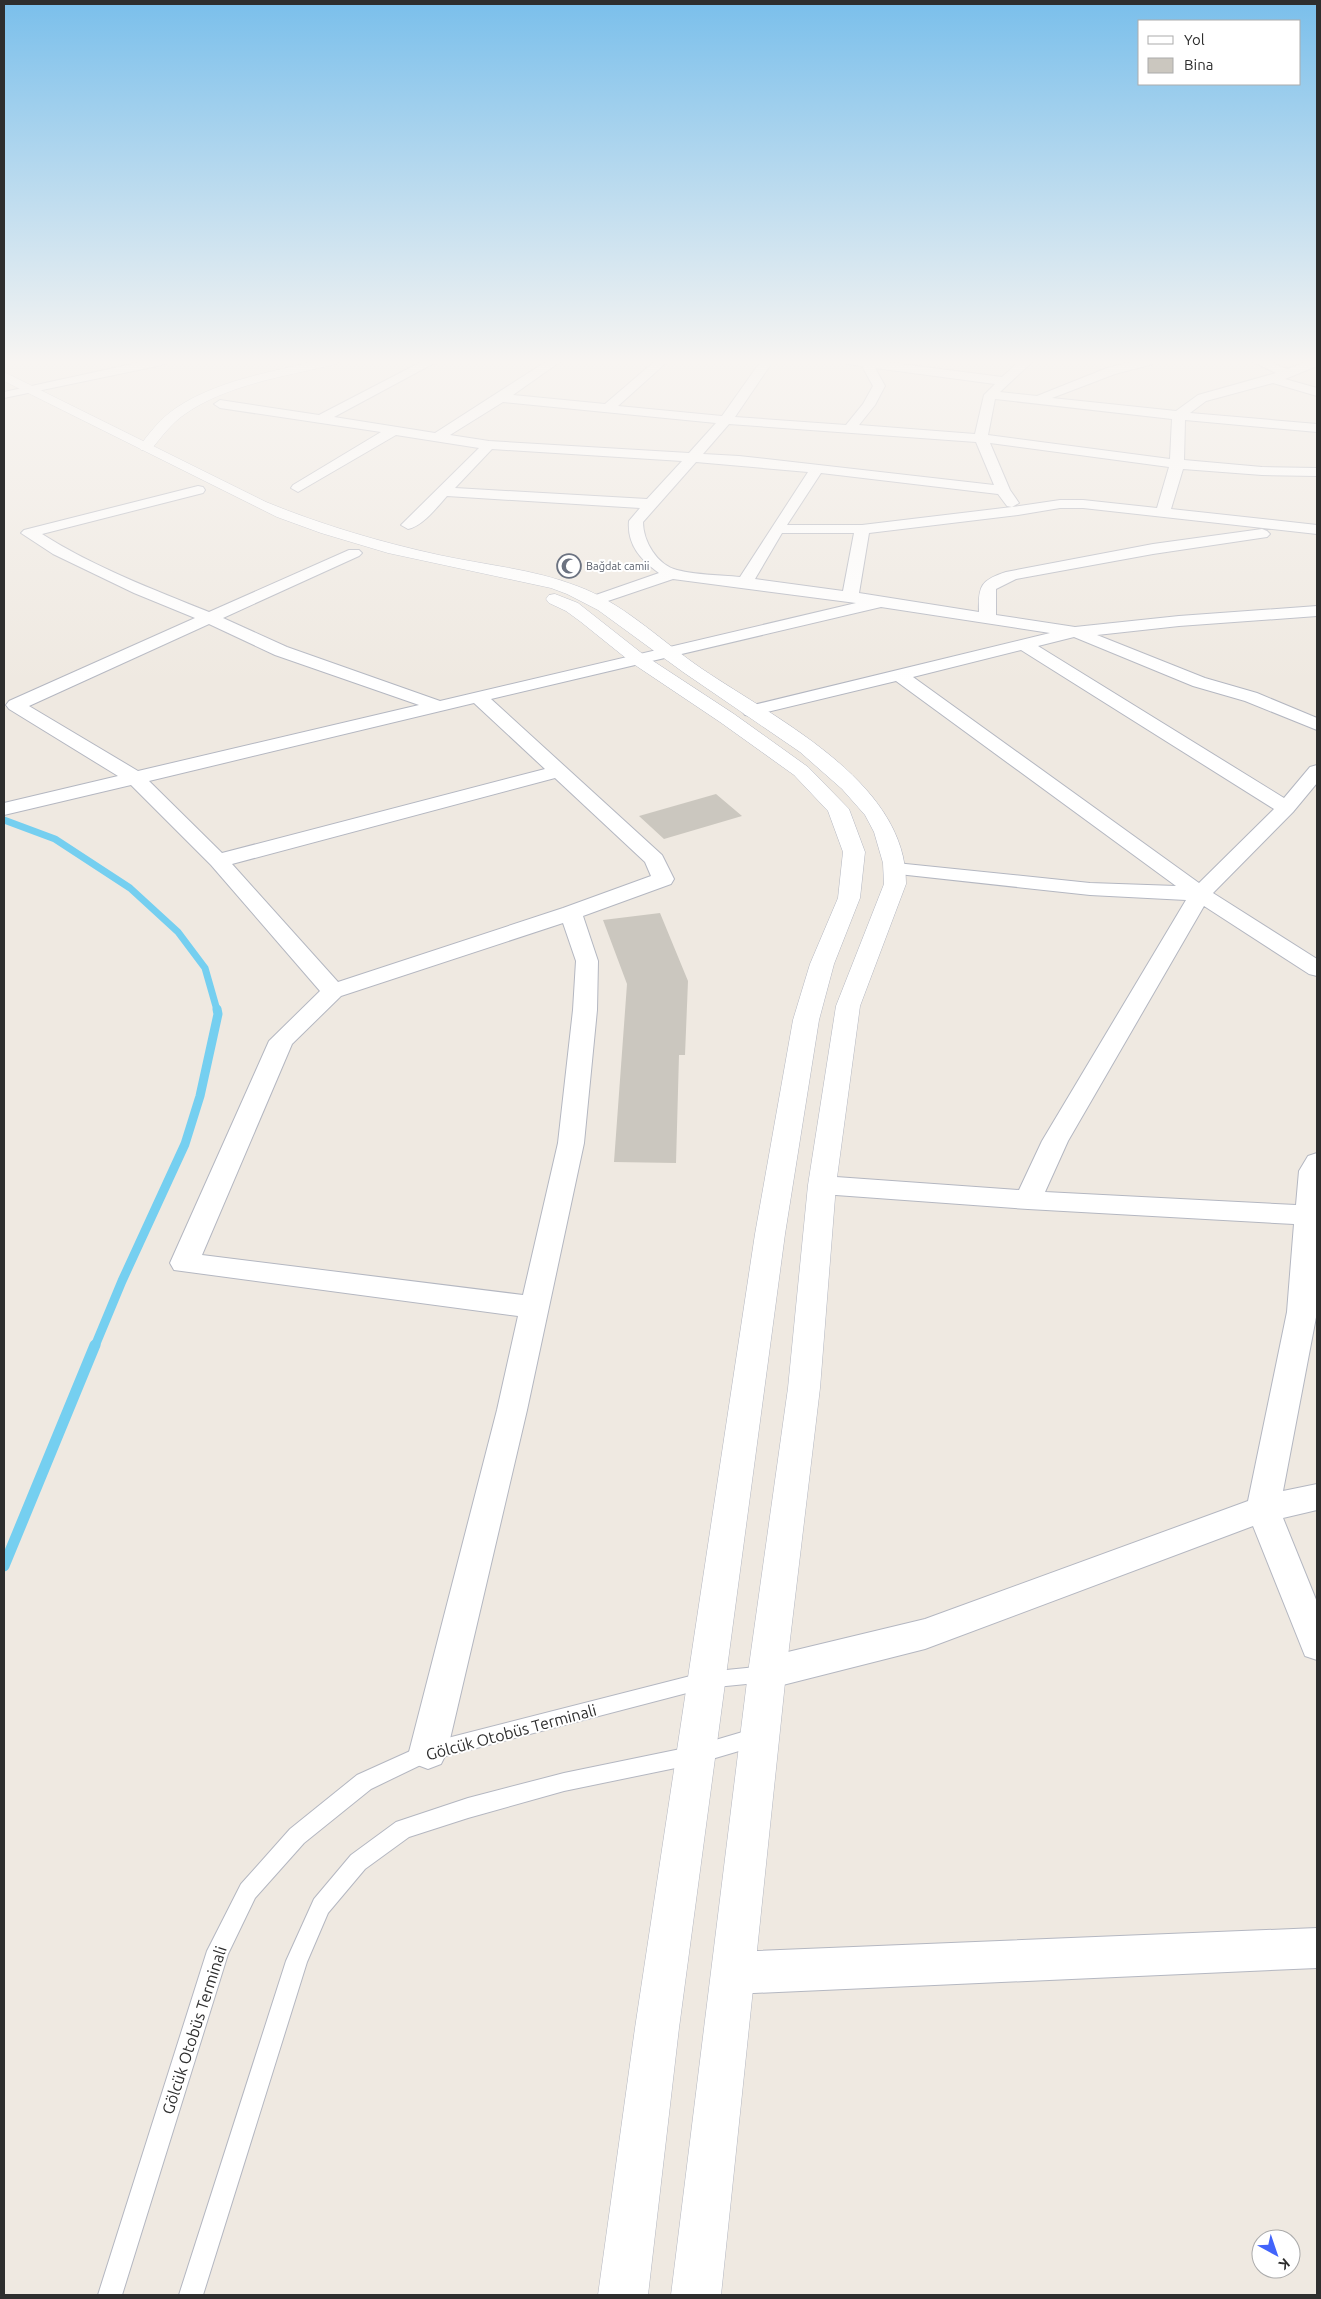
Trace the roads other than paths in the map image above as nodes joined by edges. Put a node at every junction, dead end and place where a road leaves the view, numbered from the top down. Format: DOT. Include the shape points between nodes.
graph roads {
  1 [pos="158,468"];
  2 [pos="188,468"];
  3 [pos="331,468"];
  4 [pos="466,468"];
  5 [pos="681,468"];
  6 [pos="810,468"];
  7 [pos="994,468"];
  8 [pos="1176,468"];
  9 [pos="1223,468"];
  10 [pos="817,469"];
  11 [pos="1317,472"];
  12 [pos="298,488"];
  13 [pos="198,490"];
  14 [pos="1003,490"];
  15 [pos="444,492"];
  16 [pos="650,504"];
  17 [pos="1018,511"];
  18 [pos="1163,513"];
  19 [pos="408,525"];
  20 [pos="777,529"];
  21 [pos="862,529"];
  22 [pos="1315,535"];
  23 [pos="354,553"];
  24 [pos="670,574"];
  25 [pos="746,582"];
  26 [pos="850,598"];
  27 [pos="596,600"];
  28 [pos="880,602"];
  29 [pos="1317,611"];
  30 [pos="210,618"];
  31 [pos="988,618"];
  32 [pos="1075,632"];
  33 [pos="1024,645"];
  34 [pos="667,652"];
  35 [pos="638,659"];
  36 [pos="898,676"];
  37 [pos="478,696"];
  38 [pos="8,702"];
  39 [pos="438,706"];
  40 [pos="751,710"];
  41 [pos="1317,712"];
  42 [pos="1295,715"];
  43 [pos="1317,724"];
  44 [pos="559,770"];
  45 [pos="1317,771"];
  46 [pos="136,778"];
  47 [pos="1286,808"];
  48 [pos="4,809"];
  49 [pos="218,862"];
  50 [pos="896,869"];
  51 [pos="1200,894"];
  52 [pos="571,913"];
  53 [pos="1317,969"];
  54 [pos="333,991"];
  55 [pos="1317,1162"];
  56 [pos="822,1185"];
  57 [pos="1028,1200"];
  58 [pos="1313,1215"];
  59 [pos="534,1307"];
  60 [pos="1317,1497"];
  61 [pos="1263,1508"];
  62 [pos="1317,1645"];
  63 [pos="767,1674"];
  64 [pos="706,1680"];
  65 [pos="760,1735"];
  66 [pos="428,1752"];
  67 [pos="696,1755"];
  68 [pos="1317,1948"];
  69 [pos="733,1973"];
  70 [pos="110,2295"];
  71 [pos="191,2295"];
  72 [pos="623,2295"];
  73 [pos="696,2295"];
  1 -- 13 [label="main road"];
  2 -- 27 [label="main road" via="261,505 336,535 555,584"];
  3 -- 12 [label="street"];
  4 -- 15 [label="street"];
  5 -- 16 [label="street"];
  6 -- 10 [label="street"];
  7 -- 14 [label="street"];
  8 -- 18 [label="street"];
  9 -- 11 [label="street"];
  10 -- 14 [label="street"];
  10 -- 20 [label="street"];
  13 -- 23 [label="main road" via="262,522"];
  13 -- 30 [label="street" via="29,533 58,551 140,590"];
  14 -- 17 [label="street"];
  15 -- 16 [label="street"];
  15 -- 19 [label="street"];
  16 -- 24 [label="street" via="636,521 634,533 652,561"];
  17 -- 18 [label="street" via="1083,504"];
  17 -- 21 [label="street"];
  18 -- 22 [label="street"];
  20 -- 21 [label="street"];
  20 -- 25 [label="street"];
  21 -- 26 [label="street"];
  22 -- 31 [label="street" via="1290,531 1153,549 1012,575 991,583 987,589"];
  23 -- 30 [label="street"];
  23 -- 35 [label="main road" via="518,588 557,600 587,618"];
  24 -- 25 [label="street"];
  24 -- 27 [label="street"];
  25 -- 26 [label="street"];
  26 -- 28 [label="street"];
  27 -- 34 [label="main road"];
  28 -- 31 [label="street"];
  28 -- 34 [label="street"];
  29 -- 32 [label="street"];
  30 -- 38 [label="street"];
  30 -- 39 [label="street" via="281,651"];
  31 -- 32 [label="street"];
  32 -- 33 [label="street"];
  32 -- 42 [label="street" via="1198,682 1251,697"];
  33 -- 36 [label="street"];
  33 -- 47 [label="street"];
  34 -- 35 [label="street"];
  34 -- 40 [label="main road"];
  35 -- 37 [label="street"];
  35 -- 64 [label="main road" via="784,758 815,784 838,809 854,852 848,898 822,964 806,1020 788,1115"];
  36 -- 40 [label="street"];
  36 -- 51 [label="street"];
  37 -- 39 [label="street"];
  37 -- 44 [label="street"];
  38 -- 46 [label="street"];
  39 -- 46 [label="street"];
  40 -- 50 [label="main road" via="834,769 852,786 882,825"];
  41 -- 42 [label="street"];
  42 -- 43 [label="street"];
  44 -- 49 [label="street"];
  44 -- 52 [label="street" via="655,859 663,878"];
  45 -- 47 [label="street"];
  46 -- 48 [label="street"];
  46 -- 49 [label="street"];
  47 -- 51 [label="street"];
  49 -- 54 [label="street"];
  50 -- 51 [label="street" via="1090,888"];
  50 -- 56 [label="main road" via="890,902 848,1006"];
  51 -- 53 [label="street"];
  51 -- 57 [label="street" via="1056,1141"];
  52 -- 54 [label="street"];
  52 -- 59 [label="street" via="587,961 585,1010 571,1143"];
  54 -- 59 [label="street" via="281,1041 184,1263"];
  55 -- 58 [label="street" via="1312,1171"];
  56 -- 57 [label="street"];
  56 -- 63 [label="main road" via="804,1388"];
  57 -- 58 [label="street"];
  58 -- 61 [label="street" via="1302,1312"];
  59 -- 66 [label="street"];
  60 -- 61 [label="street"];
  61 -- 62 [label="street"];
  61 -- 63 [label="street" via="925,1634"];
  63 -- 64 [label="lane, Gölcük Otobüs Terminali"];
  63 -- 65 [label="main road"];
  64 -- 66 [label="lane, Gölcük Otobüs Terminali"];
  64 -- 67 [label="main road"];
  65 -- 67 [label="lane"];
  65 -- 69 [label="main road"];
  66 -- 70 [label="lane, Gölcük Otobüs Terminali" via="364,1782 297,1836 248,1891 218,1951"];
  67 -- 71 [label="lane" via="564,1782 468,1808 403,1829 358,1862 321,1906 297,1961"];
  67 -- 72 [label="main road"];
  68 -- 69 [label="street"];
  69 -- 73 [label="main road"];
}
